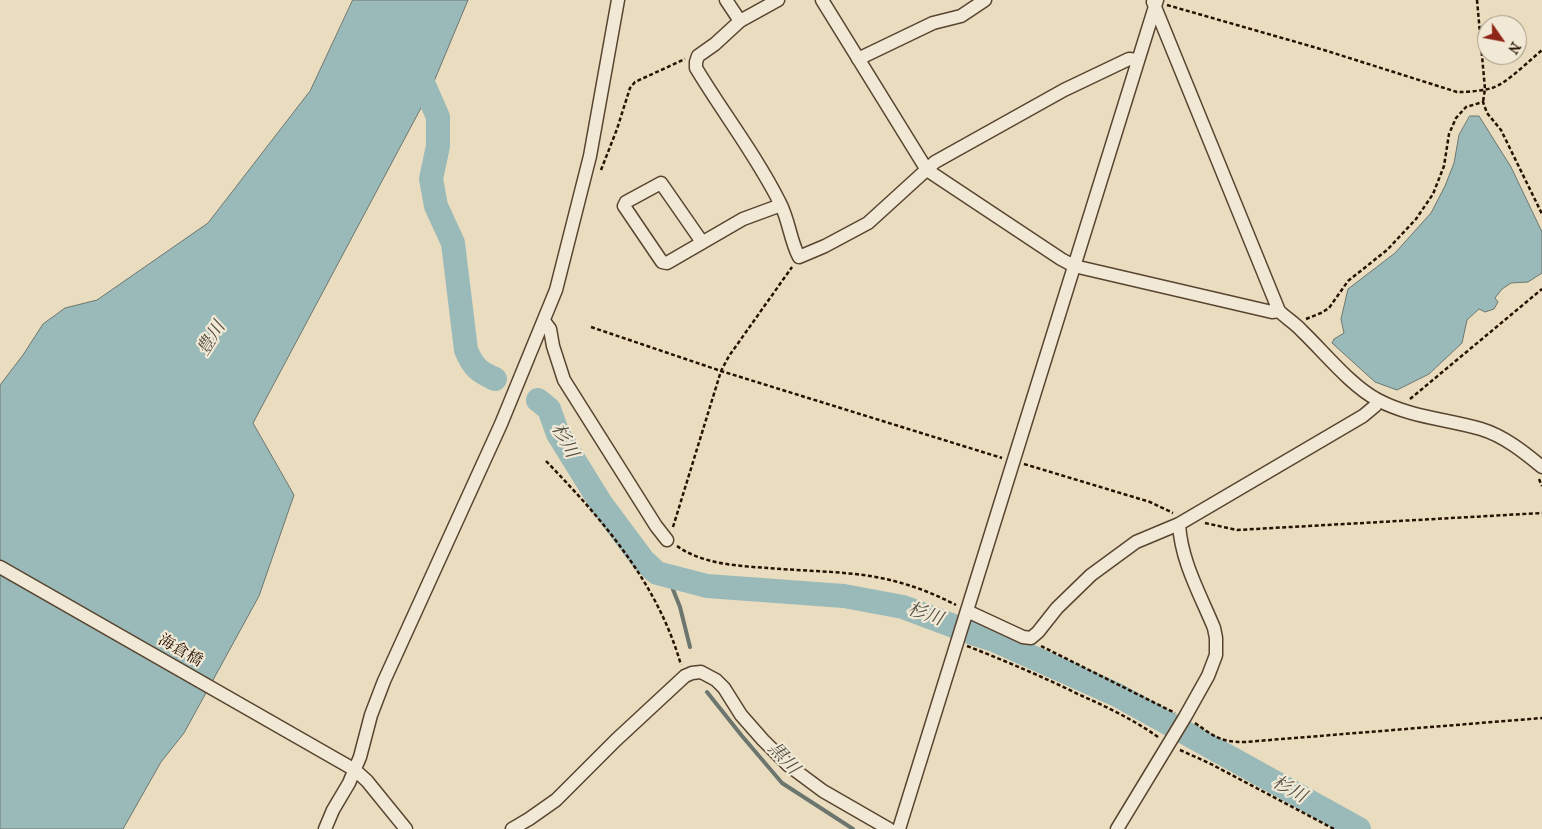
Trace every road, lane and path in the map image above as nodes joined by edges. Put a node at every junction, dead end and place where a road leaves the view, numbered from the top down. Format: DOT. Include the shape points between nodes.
graph roads {
  1 [pos="618,0"];
  2 [pos="726,0"];
  3 [pos="778,0"];
  4 [pos="822,0"];
  5 [pos="985,0"];
  6 [pos="1477,0"];
  7 [pos="1155,1"];
  8 [pos="740,21"];
  9 [pos="1542,50"];
  10 [pos="858,59"];
  11 [pos="1138,60"];
  12 [pos="696,62"];
  13 [pos="1485,89"];
  14 [pos="1483,102"];
  15 [pos="927,170"];
  16 [pos="599,174"];
  17 [pos="781,205"];
  18 [pos="1542,214"];
  19 [pos="702,242"];
  20 [pos="799,257"];
  21 [pos="1074,266"];
  22 [pos="1542,289"];
  23 [pos="1279,311"];
  24 [pos="544,321"];
  25 [pos="1297,326"];
  26 [pos="591,327"];
  27 [pos="721,371"];
  28 [pos="1377,400"];
  29 [pos="1402,411"];
  30 [pos="546,461"];
  31 [pos="1013,461"];
  32 [pos="1542,467"];
  33 [pos="1542,513"];
  34 [pos="1193,515"];
  35 [pos="1179,524"];
  36 [pos="667,540"];
  37 [pos="0,567"];
  38 [pos="966,614"];
  39 [pos="1031,638"];
  40 [pos="957,644"];
  41 [pos="684,676"];
  42 [pos="1542,718"];
  43 [pos="1184,719"];
  44 [pos="1169,743"];
  45 [pos="349,766"];
  46 [pos="325,829"];
  47 [pos="406,829"];
  48 [pos="512,829"];
  49 [pos="889,829"];
  50 [pos="899,829"];
  51 [pos="1117,829"];
  52 [pos="1334,829"];
  1 -- 24 [label="street" via="590,156 556,290"];
  2 -- 8 [label="street"];
  3 -- 8 [label="street"];
  4 -- 10 [label="street"];
  5 -- 10 [label="street" via="961,16 933,23"];
  6 -- 13 [label="path"];
  7 -- 11 [label="street"];
  7 -- 13 [label="path" via="1444,89 1457,92"];
  7 -- 23 [label="street"];
  8 -- 12 [label="street" via="698,56"];
  9 -- 13 [label="path" via="1500,84"];
  10 -- 15 [label="street"];
  11 -- 15 [label="street" via="1129,59 1064,90 935,162"];
  11 -- 21 [label="street"];
  12 -- 16 [label="path" via="681,60 635,82"];
  12 -- 17 [label="street" via="696,68 757,160"];
  13 -- 14 [label="path"];
  14 -- 18 [label="path" via="1487,113 1501,130"];
  14 -- 25 [label="path" via="1466,107 1456,118 1433,194 1416,219 1387,250 1348,281 1329,308"];
  15 -- 20 [label="street" via="868,223"];
  15 -- 21 [label="street"];
  17 -- 19 [label="street" via="743,219"];
  17 -- 20 [label="street"];
  19 -- 19 [label="street" via="667,263 662,262 624,206 661,183"];
  20 -- 27 [label="path"];
  21 -- 23 [label="street"];
  21 -- 31 [label="street"];
  22 -- 29 [label="path" via="1404,404"];
  23 -- 25 [label="street"];
  24 -- 36 [label="street" via="550,329 552,346 564,380"];
  24 -- 45 [label="street" via="502,424 384,681 360,757"];
  25 -- 28 [label="street" via="1358,387"];
  26 -- 27 [label="path"];
  27 -- 31 [label="path"];
  27 -- 36 [label="path"];
  28 -- 29 [label="street"];
  28 -- 34 [label="street" via="1363,416"];
  29 -- 32 [label="street" via="1499,437"];
  30 -- 41 [label="path" via="585,502 634,563 662,614"];
  31 -- 35 [label="path" via="1150,502 1173,513"];
  31 -- 38 [label="street"];
  33 -- 34 [label="path" via="1237,530 1202,523"];
  34 -- 35 [label="street"];
  35 -- 39 [label="street" via="1136,542 1091,575"];
  35 -- 43 [label="street" via="1187,565 1216,638 1216,655 1208,676"];
  36 -- 38 [label="path" via="686,553 714,562 869,576 901,582 939,596"];
  37 -- 45 [label="street, 海倉橋"];
  38 -- 39 [label="street"];
  38 -- 40 [label="street"];
  39 -- 43 [label="path" via="1038,645"];
  40 -- 44 [label="path" via="1023,668 1100,704"];
  40 -- 50 [label="street"];
  41 -- 48 [label="street" via="556,800"];
  41 -- 49 [label="street" via="701,672 716,680 762,740 788,765 823,791"];
  42 -- 43 [label="path" via="1245,742 1215,738"];
  43 -- 44 [label="street"];
  44 -- 51 [label="street"];
  44 -- 52 [label="path"];
  45 -- 46 [label="street" via="349,783"];
  45 -- 47 [label="street, 海倉橋" via="367,781"];
}
